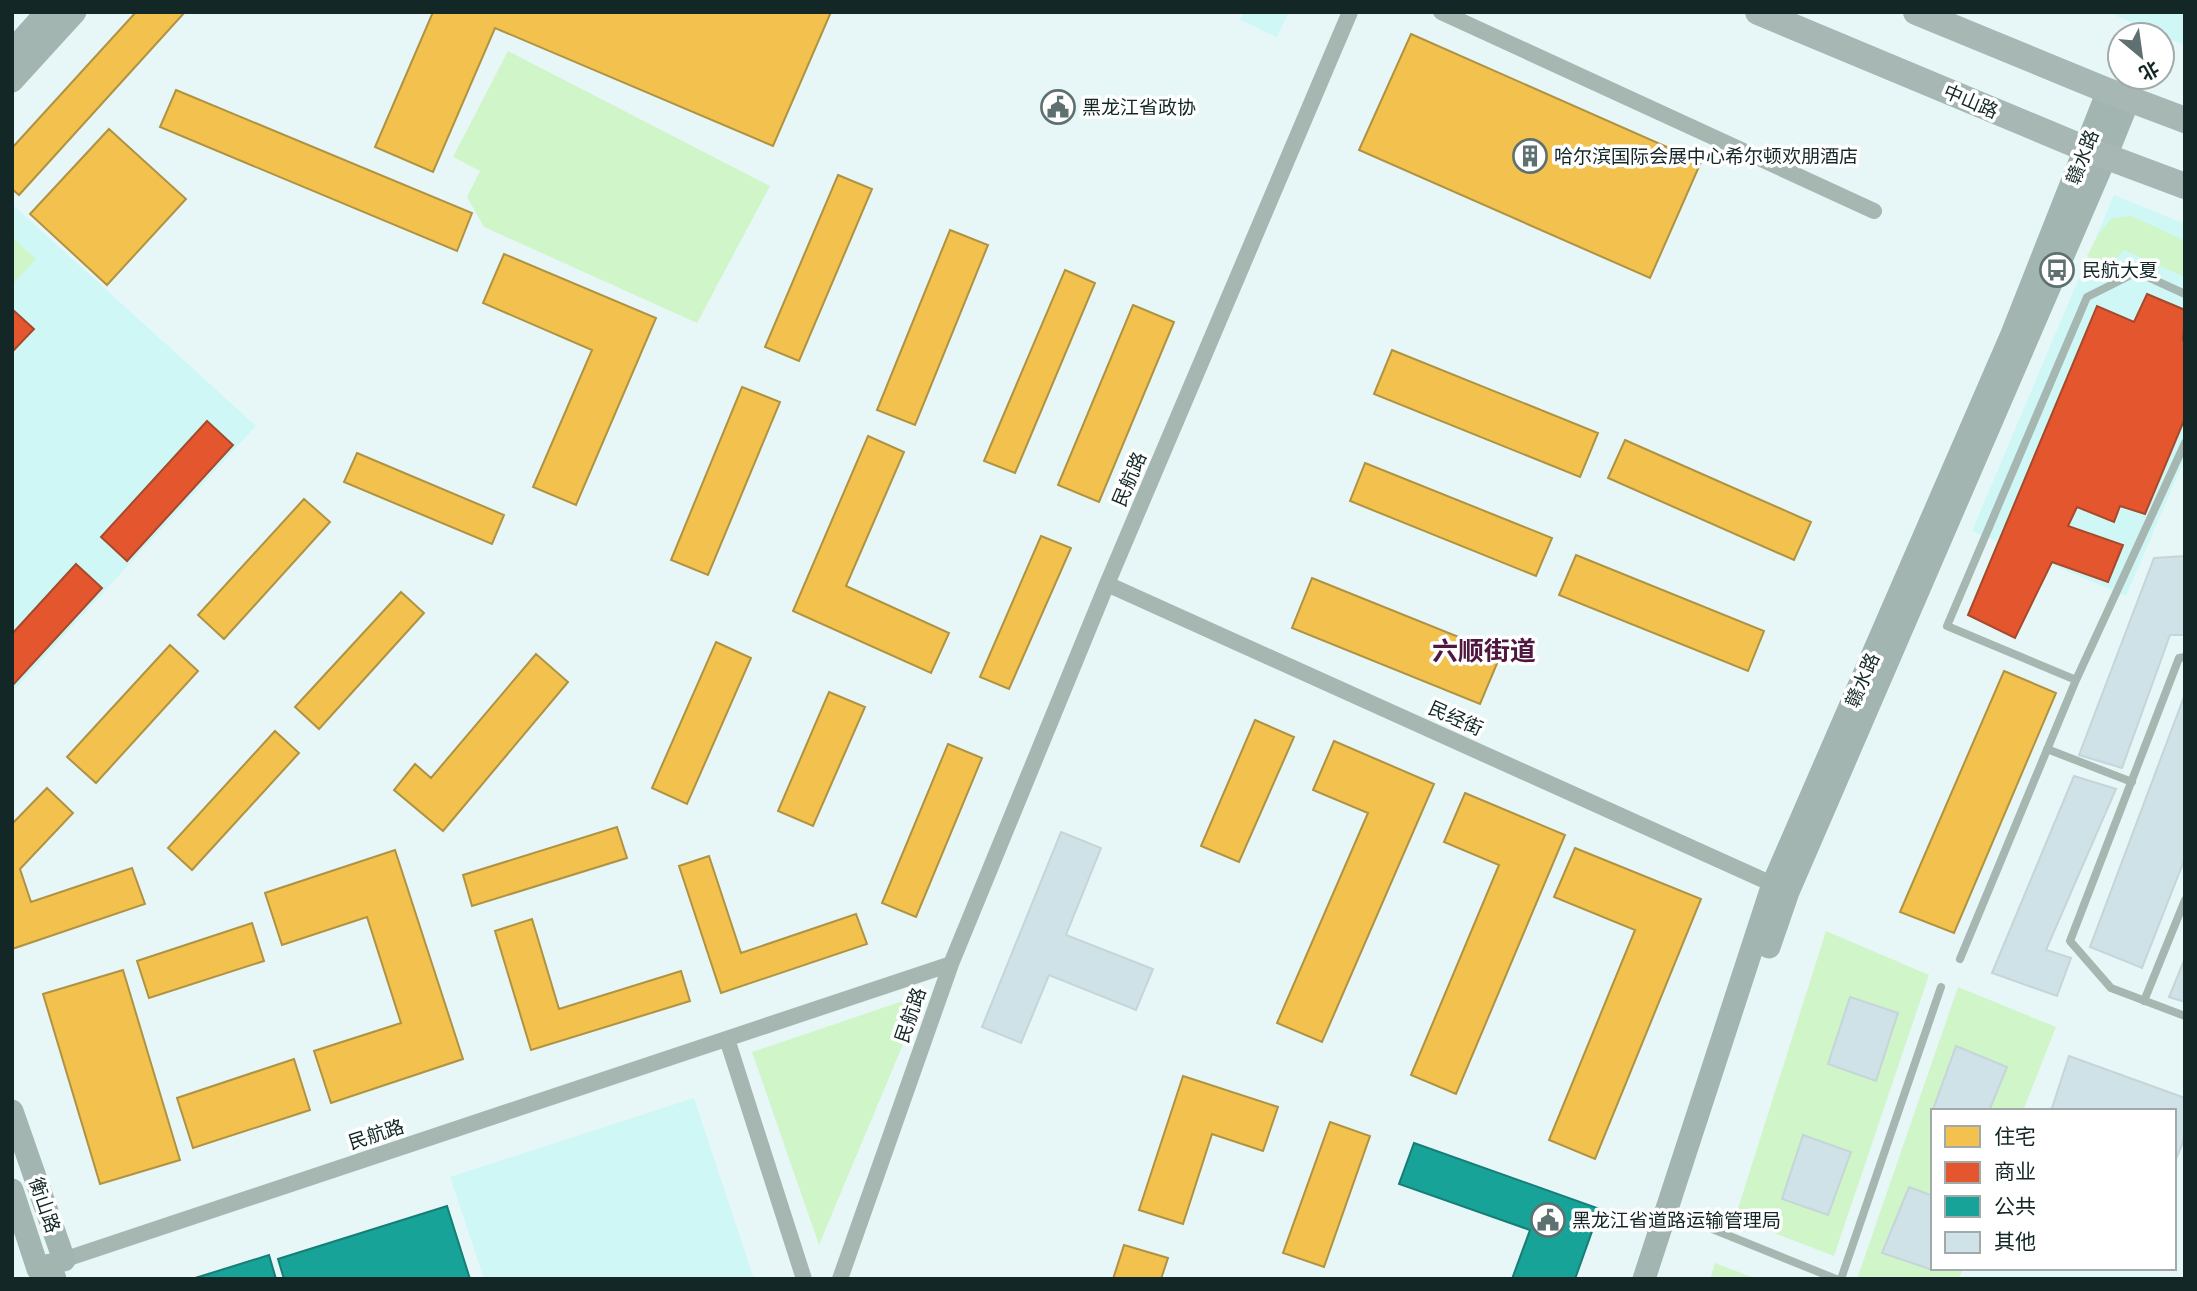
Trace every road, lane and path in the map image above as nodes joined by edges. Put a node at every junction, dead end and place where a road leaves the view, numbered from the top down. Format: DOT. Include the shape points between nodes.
graph roads {
  1 [pos="47,12"];
  2 [pos="75,12"];
  3 [pos="1350,12"];
  4 [pos="1441,12"];
  5 [pos="1758,12"];
  6 [pos="1916,12"];
  7 [pos="12,51"];
  8 [pos="12,81"];
  9 [pos="2118,95"];
  10 [pos="2185,120"];
  11 [pos="2096,152"];
  12 [pos="2185,186"];
  13 [pos="1874,211"];
  14 [pos="2185,294"];
  15 [pos="2185,443"];
  16 [pos="1107,584"];
  17 [pos="2185,657"];
  18 [pos="2076,680"];
  19 [pos="2047,749"];
  20 [pos="2132,782"];
  21 [pos="1780,888"];
  22 [pos="2185,900"];
  23 [pos="1960,959"];
  24 [pos="951,964"];
  25 [pos="1941,987"];
  26 [pos="2144,1001"];
  27 [pos="2185,1016"];
  28 [pos="727,1039"];
  29 [pos="12,1111"];
  30 [pos="12,1190"];
  31 [pos="1680,1216"];
  32 [pos="17,1224"];
  33 [pos="52,1268"];
  34 [pos="804,1279"];
  35 [pos="840,1279"];
  36 [pos="1644,1279"];
  37 [pos="1658,1279"];
  38 [pos="1838,1279"];
  1 -- 7 [label="main road"];
  2 -- 8 [label="main road"];
  3 -- 16 [label="street, 民航路"];
  4 -- 13 [label="street"];
  5 -- 11 [label="main road, 中山路"];
  6 -- 9 [label="main road"];
  9 -- 10 [label="main road"];
  9 -- 11 [label="main road, 赣水路"];
  11 -- 12 [label="main road, 中山路"];
  11 -- 21 [label="main road, 赣水路" via="2012,334"];
  14 -- 18 [label="lane" via="2137,272 2087,297 1947,626"];
  15 -- 18 [label="lane"];
  16 -- 21 [label="street, 民经街"];
  16 -- 24 [label="street, 民航路"];
  17 -- 20 [label="lane" via="2179,658"];
  18 -- 19 [label="lane"];
  19 -- 20 [label="lane"];
  19 -- 23 [label="lane"];
  20 -- 26 [label="lane" via="2070,942 2111,988"];
  21 -- 31 [label="main road, 赣水路"];
  21 -- 36 [label="main road, 赣水路"];
  22 -- 26 [label="lane"];
  24 -- 28 [label="street, 民航路"];
  24 -- 35 [label="street, 民航路"];
  25 -- 38 [label="lane"];
  26 -- 27 [label="lane"];
  28 -- 33 [label="street, 民航路"];
  28 -- 34 [label="street"];
  29 -- 33 [label="main road, 衡山路"];
  30 -- 32 [label="main road, 衡山路"];
  31 -- 37 [label="main road, 赣水路"];
  31 -- 38 [label="lane"];
  32 -- 33 [label="main road, 衡山路"];
}
